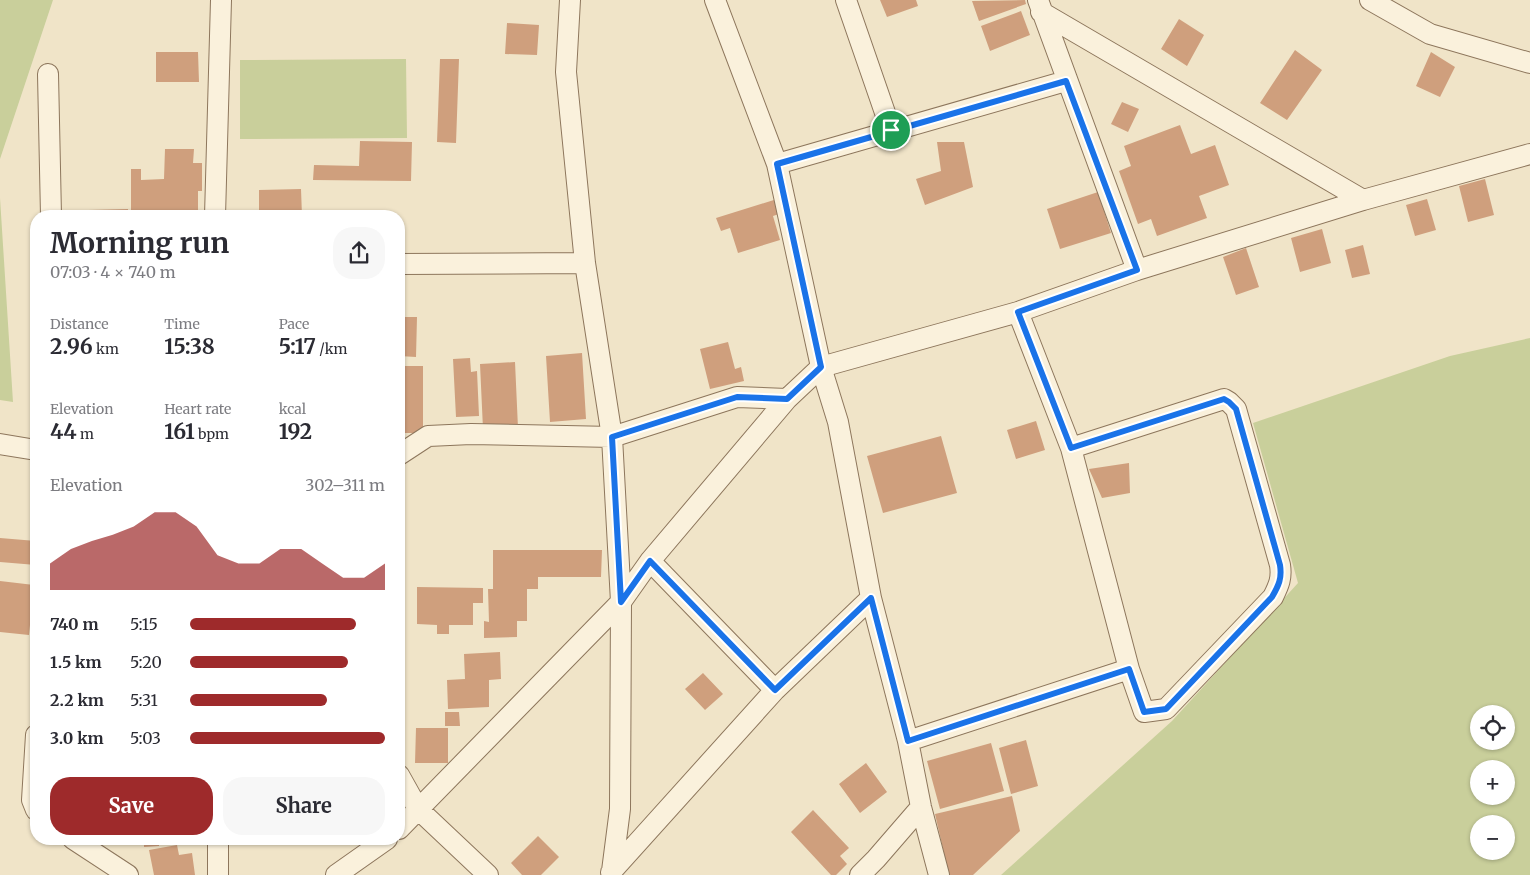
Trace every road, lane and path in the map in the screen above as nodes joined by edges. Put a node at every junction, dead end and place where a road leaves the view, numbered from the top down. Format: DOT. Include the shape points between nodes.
graph roads {
  1 [pos="221,0"];
  2 [pos="570,0"];
  3 [pos="715,0"];
  4 [pos="846,0"];
  5 [pos="1370,0"];
  6 [pos="1040,6"];
  7 [pos="1530,63"];
  8 [pos="48,74"];
  9 [pos="1066,81"];
  10 [pos="891,130"];
  11 [pos="1530,154"];
  12 [pos="777,164"];
  13 [pos="1363,200"];
  14 [pos="51,210"];
  15 [pos="215,210"];
  16 [pos="585,263"];
  17 [pos="405,264"];
  18 [pos="1137,270"];
  19 [pos="1018,312"];
  20 [pos="821,367"];
  21 [pos="787,399"];
  22 [pos="612,437"];
  23 [pos="0,444"];
  24 [pos="1071,448"];
  25 [pos="30,449"];
  26 [pos="405,451"];
  27 [pos="650,561"];
  28 [pos="871,598"];
  29 [pos="621,602"];
  30 [pos="1129,669"];
  31 [pos="775,690"];
  32 [pos="908,741"];
  33 [pos="405,786"];
  34 [pos="921,807"];
  35 [pos="418,809"];
  36 [pos="405,823"];
  37 [pos="82,845"];
  38 [pos="218,845"];
  39 [pos="378,845"];
  40 [pos="610,873"];
  41 [pos="128,875"];
  42 [pos="218,875"];
  43 [pos="336,875"];
  44 [pos="488,875"];
  45 [pos="860,875"];
  46 [pos="939,875"];
  1 -- 15 [label="street"];
  2 -- 16 [label="street" via="566,72"];
  3 -- 12 [label="street"];
  4 -- 10 [label="street"];
  5 -- 7 [label="street" via="1430,34"];
  6 -- 9 [label="street"];
  6 -- 13 [label="street"];
  8 -- 14 [label="street"];
  9 -- 10 [label="street"];
  9 -- 18 [label="street"];
  10 -- 12 [label="street"];
  11 -- 13 [label="street"];
  12 -- 20 [label="street"];
  13 -- 18 [label="street"];
  16 -- 17 [label="street"];
  16 -- 22 [label="street"];
  18 -- 19 [label="street"];
  19 -- 20 [label="street"];
  19 -- 24 [label="street"];
  20 -- 21 [label="street"];
  20 -- 28 [label="street" via="838,422"];
  21 -- 22 [label="street" via="737,397"];
  21 -- 27 [label="street"];
  22 -- 26 [label="street" via="428,436"];
  22 -- 29 [label="street"];
  23 -- 25 [label="street"];
  24 -- 30 [label="street"];
  24 -- 30 [label="street" via="1224,399 1236,409 1280,565 1282,576 1272,597 1166,709 1144,712"];
  27 -- 29 [label="street"];
  27 -- 31 [label="street"];
  28 -- 31 [label="street"];
  28 -- 32 [label="street"];
  29 -- 35 [label="street"];
  29 -- 40 [label="street" via="620,808"];
  30 -- 32 [label="street"];
  31 -- 40 [label="street"];
  32 -- 34 [label="street"];
  33 -- 35 [label="street"];
  34 -- 45 [label="street"];
  34 -- 46 [label="street"];
  35 -- 36 [label="street"];
  35 -- 44 [label="street"];
  37 -- 41 [label="street"];
  38 -- 42 [label="street"];
  39 -- 43 [label="street"];
}
